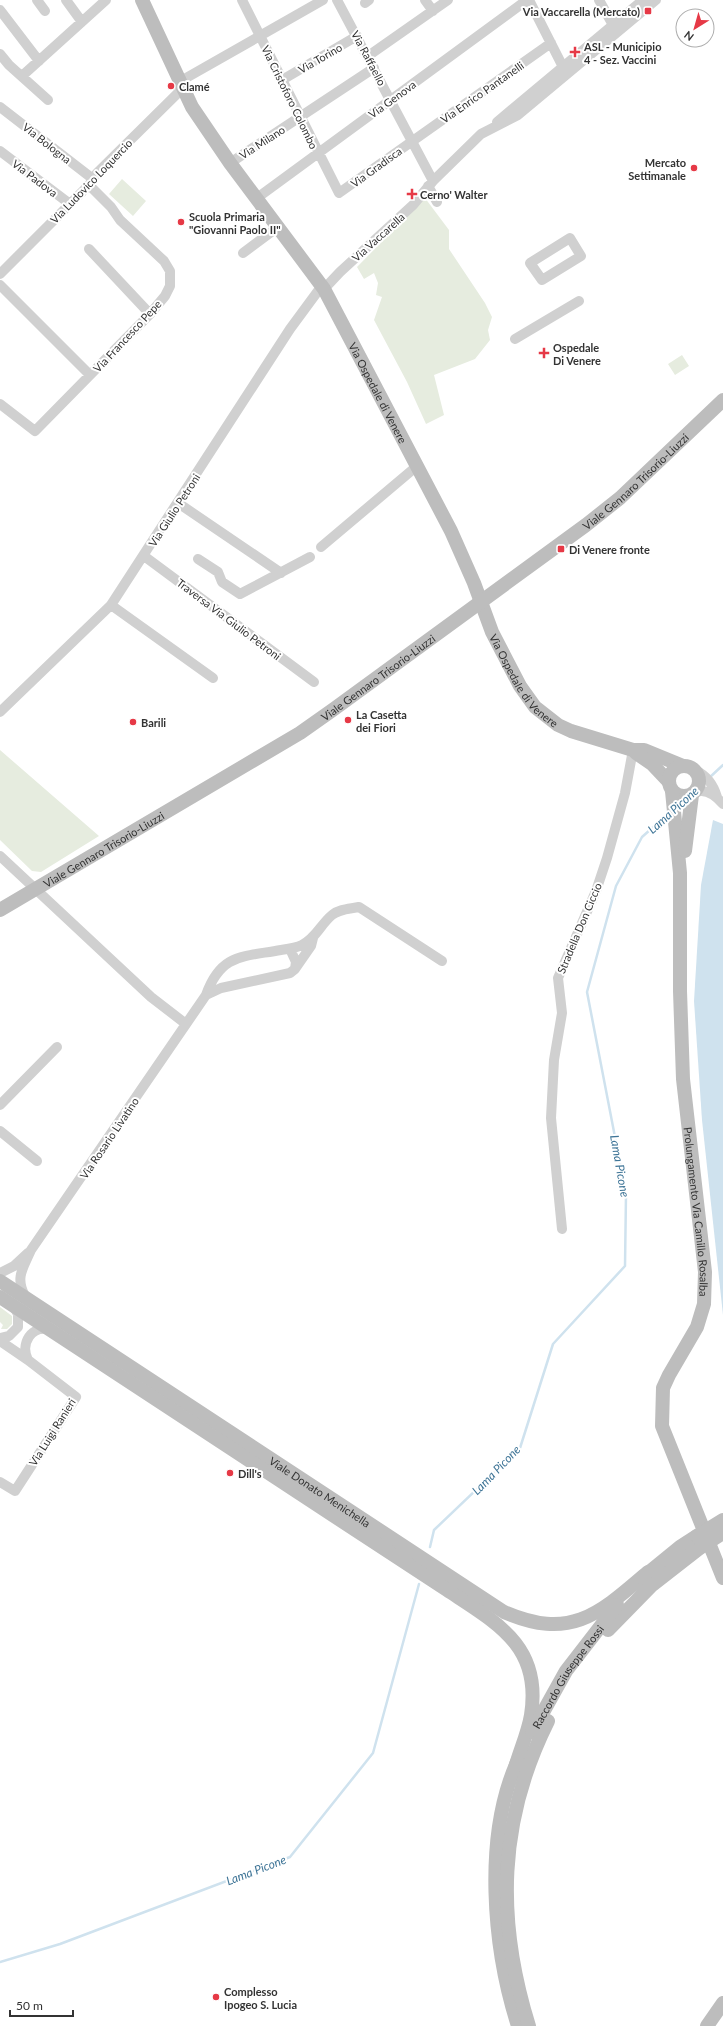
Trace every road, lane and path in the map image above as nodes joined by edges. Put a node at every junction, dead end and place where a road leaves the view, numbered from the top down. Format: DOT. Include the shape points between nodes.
graph roads {
  1 [pos="37,0"];
  2 [pos="66,0"];
  3 [pos="106,0"];
  4 [pos="142,0"];
  5 [pos="242,0"];
  6 [pos="324,0"];
  7 [pos="337,0"];
  8 [pos="425,0"];
  9 [pos="448,0"];
  10 [pos="528,0"];
  11 [pos="599,0"];
  12 [pos="643,0"];
  13 [pos="656,0"];
  14 [pos="0,10"];
  15 [pos="45,11"];
  16 [pos="433,11"];
  17 [pos="82,22"];
  18 [pos="613,25"];
  19 [pos="260,36"];
  20 [pos="357,36"];
  21 [pos="551,43"];
  22 [pos="0,54"];
  23 [pos="368,56"];
  24 [pos="39,61"];
  25 [pos="563,67"];
  26 [pos="374,68"];
  27 [pos="22,76"];
  28 [pos="282,80"];
  29 [pos="181,86"];
  30 [pos="48,100"];
  31 [pos="391,100"];
  32 [pos="0,107"];
  33 [pos="301,117"];
  34 [pos="481,134"];
  35 [pos="412,140"];
  36 [pos="0,151"];
  37 [pos="318,152"];
  38 [pos="230,163"];
  39 [pos="91,182"];
  40 [pos="431,184"];
  41 [pos="339,193"];
  42 [pos="257,198"];
  43 [pos="437,202"];
  44 [pos="70,204"];
  45 [pos="278,227"];
  46 [pos="89,249"];
  47 [pos="243,253"];
  48 [pos="0,274"];
  49 [pos="542,280"];
  50 [pos="0,285"];
  51 [pos="324,289"];
  52 [pos="579,301"];
  53 [pos="150,314"];
  54 [pos="515,339"];
  55 [pos="90,375"];
  56 [pos="723,400"];
  57 [pos="0,404"];
  58 [pos="417,466"];
  59 [pos="178,503"];
  60 [pos="320,547"];
  61 [pos="144,556"];
  62 [pos="310,557"];
  63 [pos="198,558"];
  64 [pos="281,573"];
  65 [pos="480,600"];
  66 [pos="111,605"];
  67 [pos="213,678"];
  68 [pos="314,682"];
  69 [pos="0,712"];
  70 [pos="633,750"];
  71 [pos="689,768"];
  72 [pos="670,786"];
  73 [pos="694,793"];
  74 [pos="720,801"];
  75 [pos="0,856"];
  76 [pos="680,873"];
  77 [pos="35,890"];
  78 [pos="0,910"];
  79 [pos="313,938"];
  80 [pos="290,949"];
  81 [pos="442,961"];
  82 [pos="295,969"];
  83 [pos="206,995"];
  84 [pos="186,1024"];
  85 [pos="56,1047"];
  86 [pos="0,1105"];
  87 [pos="0,1131"];
  88 [pos="37,1161"];
  89 [pos="562,1229"];
  90 [pos="31,1250"];
  91 [pos="0,1273"];
  92 [pos="0,1281"];
  93 [pos="26,1298"];
  94 [pos="5,1301"];
  95 [pos="53,1331"];
  96 [pos="0,1338"];
  97 [pos="0,1341"];
  98 [pos="28,1360"];
  99 [pos="270,1467"];
  100 [pos="0,1482"];
  101 [pos="723,1520"];
  102 [pos="723,1527"];
  103 [pos="706,1540"];
  104 [pos="648,1572"];
  105 [pos="723,1578"];
  106 [pos="500,1617"];
  107 [pos="514,1768"];
  108 [pos="496,1891"];
  109 [pos="508,1926"];
  110 [pos="501,1957"];
  111 [pos="723,2003"];
  112 [pos="518,2026"];
  113 [pos="529,2026"];
  114 [pos="707,2026"];
  1 -- 15 [label="street"];
  2 -- 17 [label="street"];
  3 -- 17 [label="street"];
  4 -- 29 [label="main road, Via Ospedale di Venere"];
  5 -- 19 [label="street, Via Cristoforo Colombo"];
  6 -- 19 [label="street, Via Ludovico Loquercio"];
  7 -- 20 [label="street, Via Raffaello"];
  8 -- 16 [label="street"];
  9 -- 16 [label="street"];
  10 -- 21 [label="street"];
  10 -- 31 [label="street, Via Genova"];
  11 -- 18 [label="street"];
  12 -- 18 [label="street, Via Vaccarella"];
  13 -- 34 [label="street, Via Vaccarella" via="518,115"];
  14 -- 24 [label="street"];
  16 -- 23 [label="street"];
  17 -- 24 [label="street"];
  18 -- 25 [label="street, Via Vaccarella"];
  19 -- 28 [label="street, Via Cristoforo Colombo"];
  19 -- 29 [label="street, Via Ludovico Loquercio"];
  20 -- 23 [label="street, Via Raffaello"];
  20 -- 28 [label="street, Via Torino"];
  21 -- 25 [label="street"];
  21 -- 35 [label="street, Via Enrico Pantanelli"];
  22 -- 27 [label="street"];
  23 -- 26 [label="street, Via Raffaello"];
  24 -- 27 [label="street"];
  25 -- 34 [label="street, Via Vaccarella"];
  26 -- 31 [label="street, Via Raffaello"];
  26 -- 33 [label="street, Via Milano"];
  27 -- 30 [label="street"];
  28 -- 33 [label="street, Via Cristoforo Colombo"];
  29 -- 38 [label="main road, Via Ospedale di Venere"];
  29 -- 39 [label="street, Via Ludovico Loquercio"];
  31 -- 35 [label="street, Via Raffaello"];
  31 -- 37 [label="street, Via Genova"];
  32 -- 39 [label="street, Via Bologna"];
  33 -- 37 [label="street, Via Cristoforo Colombo"];
  33 -- 38 [label="street, Via Milano"];
  34 -- 40 [label="street, Via Vaccarella"];
  35 -- 40 [label="street, Via Raffaello"];
  35 -- 41 [label="street, Via Gradisca"];
  36 -- 44 [label="street, Via Padova"];
  37 -- 41 [label="street, Via Cristoforo Colombo"];
  37 -- 42 [label="street, Via Genova"];
  38 -- 42 [label="main road, Via Ospedale di Venere"];
  39 -- 44 [label="street, Via Ludovico Loquercio"];
  39 -- 53 [label="street, Via Francesco Pepe" via="120,220 168,267 171,276 170,286"];
  40 -- 43 [label="street, Via Raffaello"];
  40 -- 51 [label="street, Via Vaccarella" via="413,205"];
  42 -- 45 [label="main road, Via Ospedale di Venere"];
  44 -- 48 [label="street, Via Ludovico Loquercio"];
  45 -- 47 [label="street"];
  45 -- 51 [label="main road, Via Ospedale di Venere"];
  46 -- 53 [label="street"];
  49 -- 49 [label="street" via="530,263 570,238 581,256"];
  50 -- 55 [label="street"];
  51 -- 58 [label="main road, Via Ospedale di Venere"];
  51 -- 59 [label="street, Via Giulio Petroni" via="318,291 290,329"];
  52 -- 54 [label="street"];
  53 -- 55 [label="street, Via Francesco Pepe"];
  55 -- 57 [label="street, Via Francesco Pepe" via="35,431"];
  56 -- 65 [label="main road, Viale Gennaro Trisorio-Liuzzi" via="620,498"];
  58 -- 60 [label="street"];
  58 -- 65 [label="main road, Via Ospedale di Venere" via="451,531"];
  59 -- 61 [label="street, Via Giulio Petroni"];
  59 -- 64 [label="street"];
  61 -- 66 [label="street, Via Giulio Petroni"];
  61 -- 68 [label="street, Traversa Via Giulio Petroni"];
  62 -- 64 [label="street"];
  63 -- 64 [label="street" via="218,572 222,582 240,594"];
  65 -- 70 [label="main road, Via Ospedale di Venere" via="495,639 520,686 535,707 558,725 571,731"];
  65 -- 77 [label="main road, Viale Gennaro Trisorio-Liuzzi" via="300,733"];
  66 -- 67 [label="street"];
  66 -- 69 [label="street, Via Giulio Petroni"];
  70 -- 71 [label="main road, Via Ospedale di Venere" via="644,750"];
  70 -- 72 [label="main road, Via Ospedale di Venere" via="652,764"];
  70 -- 89 [label="street, Stradella Don Ciccio" via="607,858 596,891 558,978 562,1013 554,1060 551,1118"];
  71 -- 72 [label="main road" via="673,771"];
  71 -- 73 [label="main road" via="700,780"];
  71 -- 74 [label="street" via="708,778"];
  72 -- 73 [label="main road" via="682,797"];
  72 -- 76 [label="main road, Prolungamento Via Camillo Rosalba"];
  73 -- 74 [label="street" via="707,791"];
  73 -- 76 [label="main road, Prolungamento Via Camillo Rosalba"];
  75 -- 77 [label="street"];
  76 -- 105 [label="main road, Prolungamento Via Camillo Rosalba" via="683,1079 705,1272 704,1304 697,1327 663,1388 662,1426"];
  77 -- 78 [label="main road, Viale Gennaro Trisorio-Liuzzi"];
  77 -- 84 [label="street" via="151,997"];
  79 -- 80 [label="street, Via Rosario Livatino" via="303,945"];
  79 -- 81 [label="street, Via Rosario Livatino" via="332,914 345,909 359,908"];
  79 -- 82 [label="street" via="311,946"];
  80 -- 82 [label="street" via="296,962"];
  80 -- 83 [label="street, Via Rosario Livatino" via="232,959 222,967"];
  82 -- 83 [label="street" via="290,973 221,988"];
  83 -- 84 [label="street, Via Rosario Livatino"];
  84 -- 90 [label="street, Via Rosario Livatino"];
  85 -- 86 [label="street"];
  87 -- 88 [label="street"];
  90 -- 91 [label="street" via="14,1266"];
  90 -- 93 [label="street" via="20,1279 20,1286"];
  92 -- 93 [label="main road, Viale Donato Menichella"];
  93 -- 99 [label="main road, Viale Donato Menichella"];
  94 -- 95 [label="main road, Viale Donato Menichella"];
  94 -- 96 [label="street" via="18,1314 18,1327 9,1336"];
  95 -- 98 [label="street" via="40,1329 29,1336 24,1348"];
  95 -- 99 [label="main road, Viale Donato Menichella"];
  97 -- 98 [label="street, Via Luigi Ranieri"];
  98 -- 100 [label="street, Via Luigi Ranieri" via="76,1397 15,1491"];
  99 -- 106 [label="main road, Viale Donato Menichella"];
  101 -- 103 [label="main road, bridge"];
  102 -- 103 [label="main road"];
  103 -- 104 [label="main road, Raccordo Giuseppe Rossi" via="680,1547"];
  103 -- 109 [label="main road" via="636,1600 609,1629 566,1687 546,1725 522,1784 512,1829 506,1889"];
  104 -- 106 [label="main road, Viale Donato Menichella" via="603,1609 582,1620 567,1624 544,1624"];
  104 -- 107 [label="main road, Raccordo Giuseppe Rossi" via="620,1601 566,1671"];
  106 -- 107 [label="main road, Viale Donato Menichella" via="529,1667 532,1682 531,1716"];
  107 -- 108 [label="main road, Raccordo Giuseppe Rossi" via="499,1835"];
  108 -- 109 [label="main road"];
  108 -- 110 [label="main road, Raccordo Giuseppe Rossi"];
  109 -- 110 [label="main road"];
  109 -- 113 [label="main road" via="515,1974"];
  110 -- 112 [label="main road, Raccordo Giuseppe Rossi"];
  111 -- 114 [label="main road"];
}
